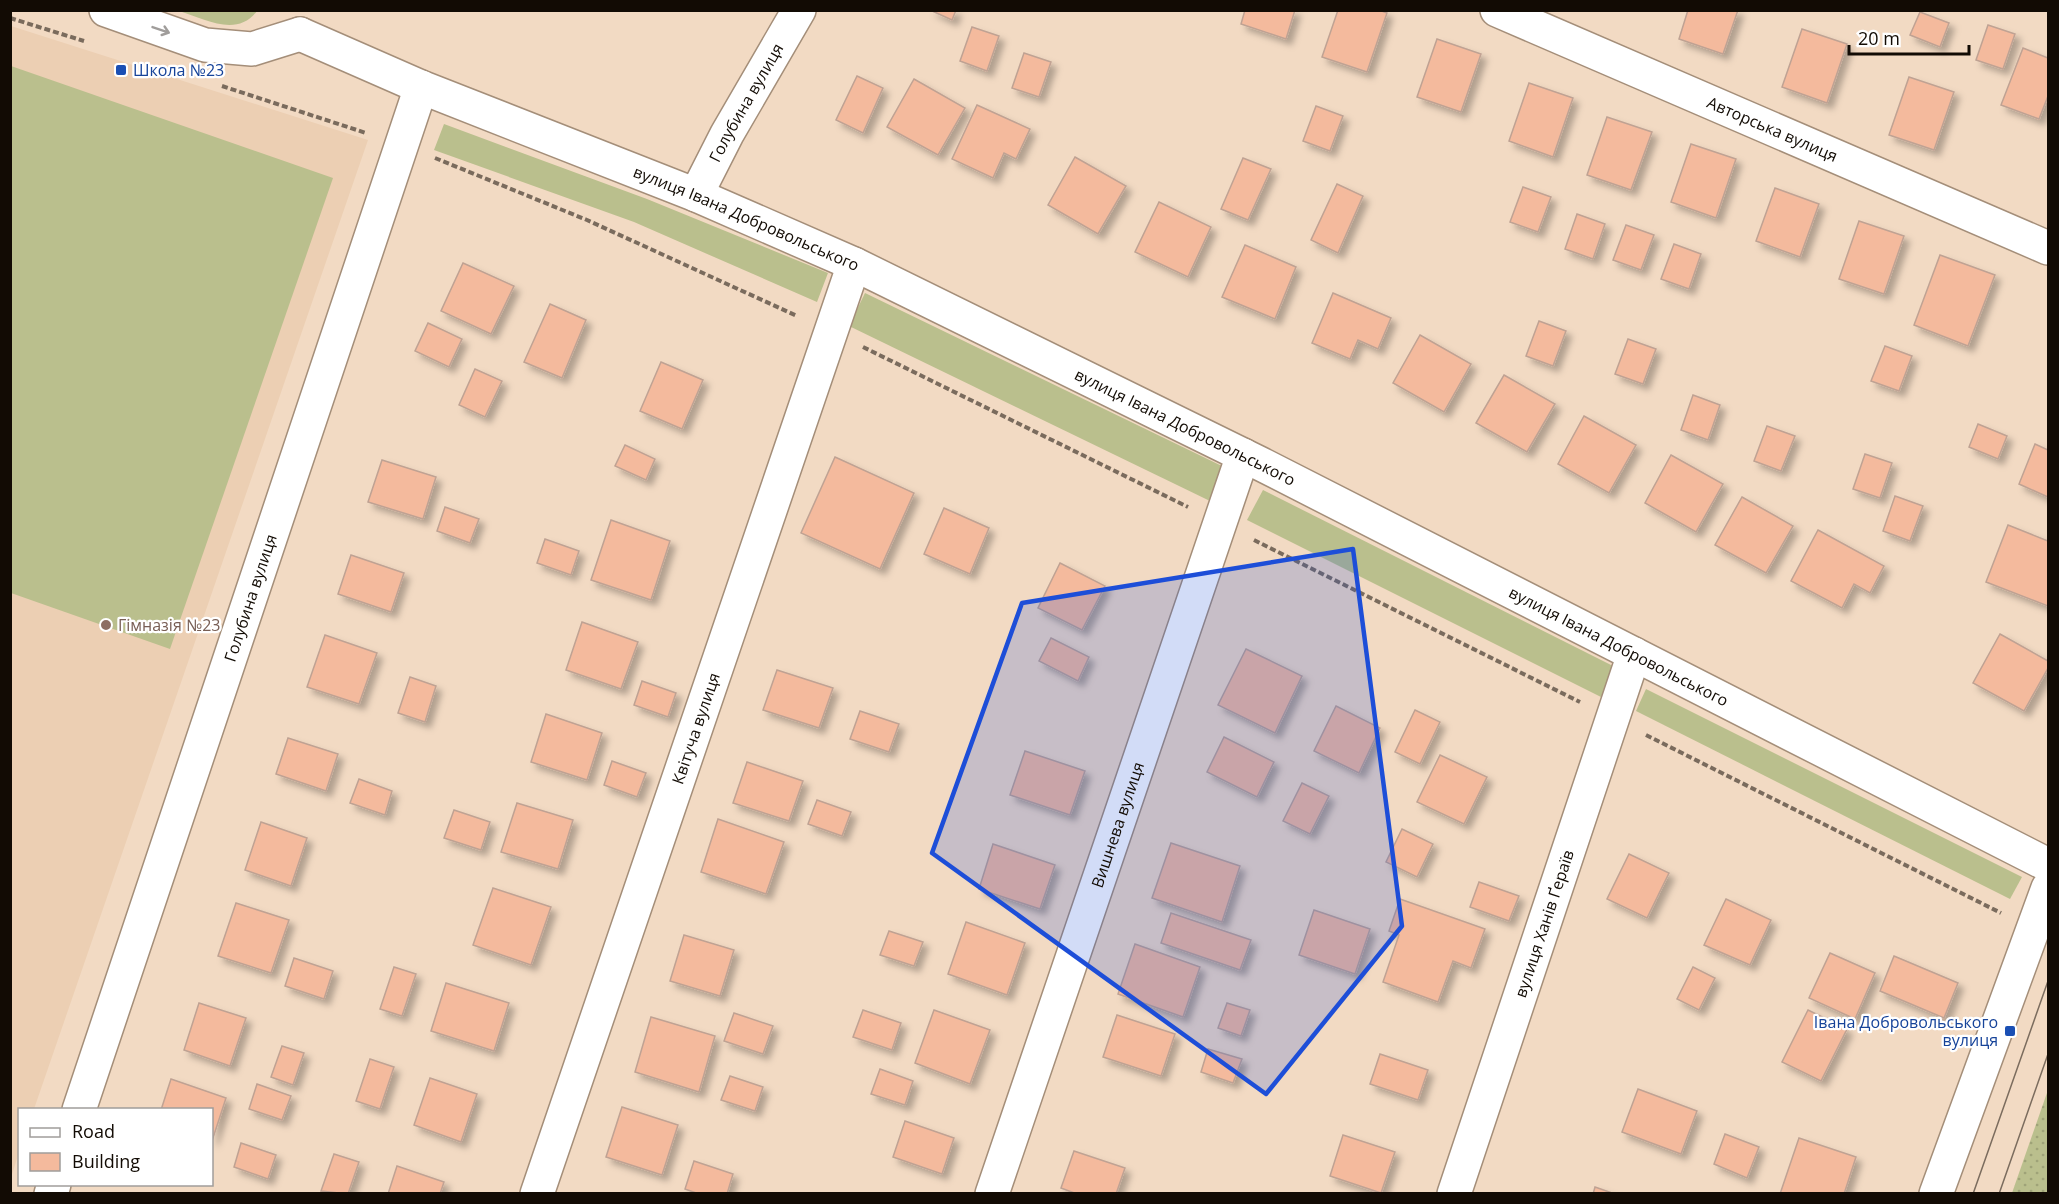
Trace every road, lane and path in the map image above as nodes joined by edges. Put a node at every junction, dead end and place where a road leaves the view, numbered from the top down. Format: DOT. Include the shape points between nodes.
graph roads {
  1 [pos="106,10"];
  2 [pos="799,10"];
  3 [pos="1497,10"];
  4 [pos="298,18"];
  5 [pos="421,87"];
  6 [pos="696,195"];
  7 [pos="2049,248"];
  8 [pos="854,264"];
  9 [pos="1243,455"];
  10 [pos="1634,654"];
  11 [pos="2049,866"];
  12 [pos="2049,888"];
  13 [pos="80,1108"];
  14 [pos="537,1194"];
  15 [pos="992,1194"];
  16 [pos="1454,1194"];
  17 [pos="1936,1194"];
  1 -- 4 [label="street, one-way" via="205,45 252,49"];
  2 -- 6 [label="street, Голубина вулиця"];
  3 -- 7 [label="street, Авторська вулиця"];
  4 -- 5 [label="street, вулиця Івана Добровольського"];
  5 -- 6 [label="street, вулиця Івана Добровольського"];
  5 -- 13 [label="street, Голубина вулиця"];
  6 -- 8 [label="street, вулиця Івана Добровольського"];
  8 -- 9 [label="street, вулиця Івана Добровольського"];
  8 -- 14 [label="street, Квітуча вулиця"];
  9 -- 10 [label="street, вулиця Івана Добровольського"];
  9 -- 15 [label="street, Вишнева вулиця"];
  10 -- 11 [label="street, вулиця Івана Добровольського"];
  10 -- 16 [label="street, вулиця Ханів Ґераїв"];
  12 -- 17 [label="street"];
}
